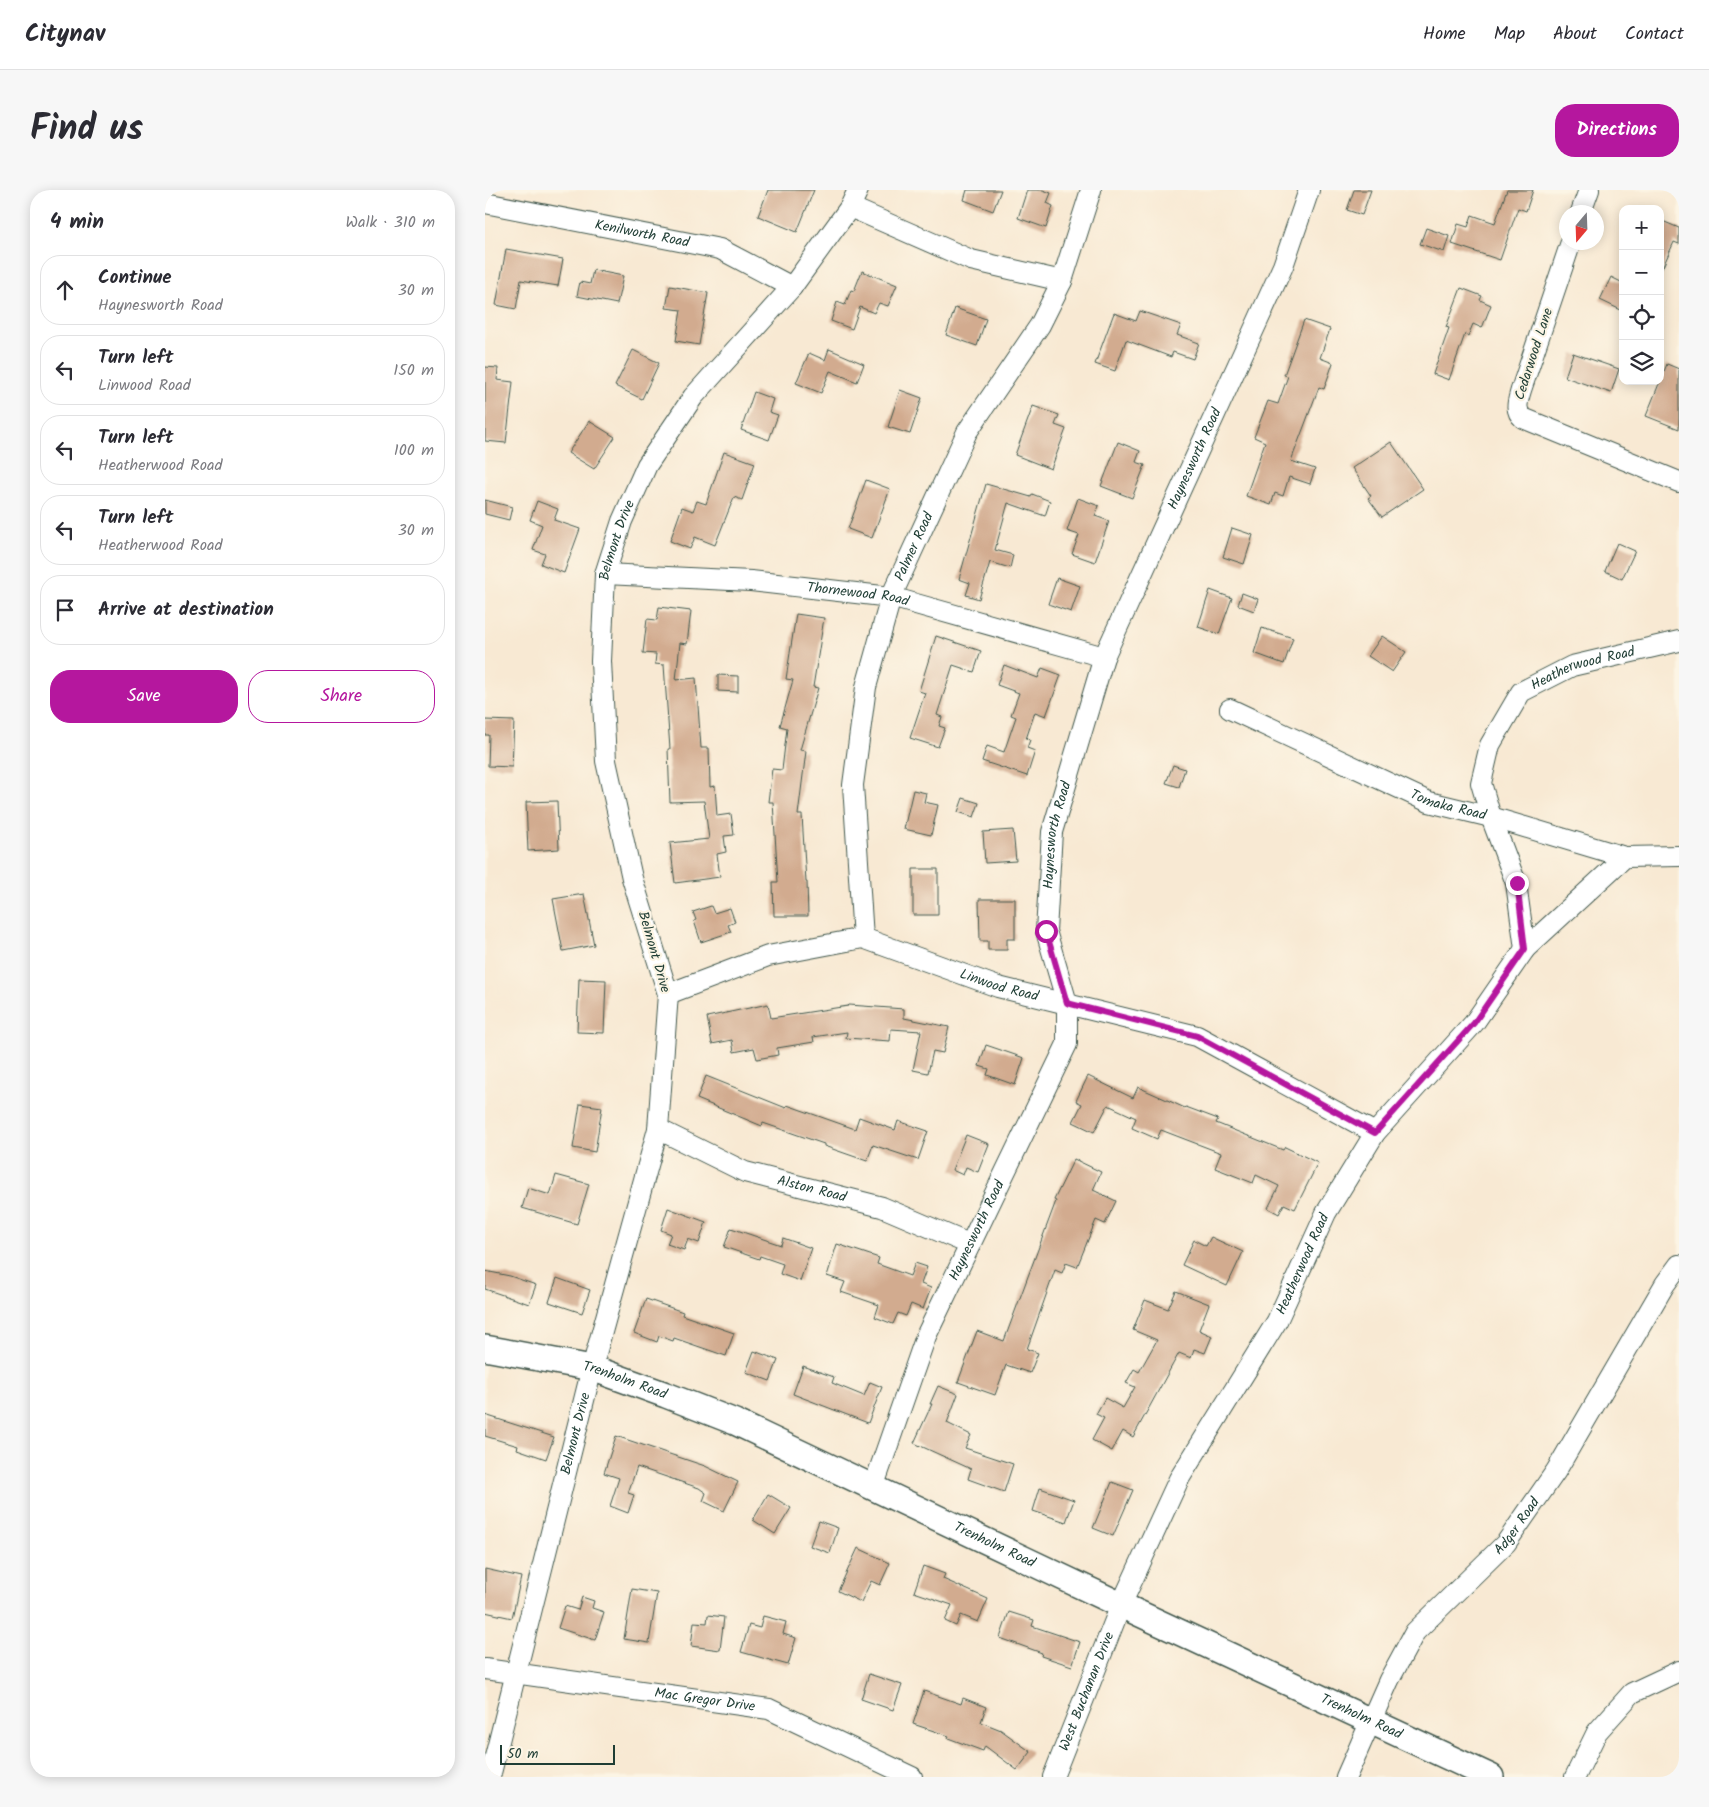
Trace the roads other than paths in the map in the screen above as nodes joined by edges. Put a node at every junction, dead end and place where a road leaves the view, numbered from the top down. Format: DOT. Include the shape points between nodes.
graph roads {
  1 [pos="1091,190"];
  2 [pos="1309,190"];
  3 [pos="1589,190"];
  4 [pos="854,198"];
  5 [pos="485,203"];
  6 [pos="1584,205"];
  7 [pos="1568,250"];
  8 [pos="1062,282"];
  9 [pos="792,287"];
  10 [pos="1679,482"];
  11 [pos="605,574"];
  12 [pos="891,598"];
  13 [pos="1679,641"];
  14 [pos="1104,656"];
  15 [pos="1230,709"];
  16 [pos="1491,817"];
  17 [pos="1625,856"];
  18 [pos="1679,856"];
  19 [pos="863,938"];
  20 [pos="1525,949"];
  21 [pos="668,994"];
  22 [pos="1067,1003"];
  23 [pos="658,1129"];
  24 [pos="1375,1133"];
  25 [pos="969,1244"];
  26 [pos="1679,1265"];
  27 [pos="485,1348"];
  28 [pos="592,1368"];
  29 [pos="873,1488"];
  30 [pos="1121,1605"];
  31 [pos="485,1669"];
  32 [pos="1679,1671"];
  33 [pos="515,1674"];
  34 [pos="1370,1721"];
  35 [pos="490,1777"];
  36 [pos="912,1777"];
  37 [pos="1053,1777"];
  38 [pos="1346,1777"];
  39 [pos="1491,1777"];
  40 [pos="1575,1777"];
  1 -- 8 [label="street, Palmer Road"];
  2 -- 14 [label="street, Haynesworth Road" via="1283,266"];
  3 -- 6 [label="street"];
  4 -- 8 [label="street" via="971,260"];
  4 -- 9 [label="street, Belmont Drive"];
  5 -- 9 [label="street, Kenilworth Road" via="720,249"];
  7 -- 10 [label="street, Cedarwood Lane" via="1521,390 1518,414"];
  8 -- 12 [label="street, Palmer Road" via="1040,324 967,432"];
  9 -- 11 [label="street, Belmont Drive" via="693,397 647,465 622,521"];
  11 -- 12 [label="street, Thornewood Road" via="751,581"];
  11 -- 21 [label="street, Belmont Drive" via="601,661 606,761 632,878"];
  12 -- 14 [label="street, Thornewood Road"];
  12 -- 19 [label="street, Palmer Road" via="866,687 853,785"];
  13 -- 16 [label="street, Heatherwood Road" via="1571,666 1521,692 1490,745 1481,782"];
  14 -- 22 [label="street, Haynesworth Road" via="1051,832 1046,931"];
  15 -- 16 [label="street, Tomaka Road" via="1429,802"];
  16 -- 17 [label="street, Tomaka Road"];
  16 -- 20 [label="street, Heatherwood Road" via="1517,883"];
  17 -- 18 [label="street, Tomaka Road"];
  17 -- 20 [label="street, Heatherwood Road"];
  19 -- 21 [label="street" via="768,956"];
  19 -- 22 [label="street, Linwood Road" via="998,987"];
  20 -- 24 [label="street, Heatherwood Road" via="1474,1023"];
  21 -- 23 [label="street, Belmont Drive"];
  22 -- 24 [label="street, Linwood Road" via="1197,1036"];
  22 -- 25 [label="street, Haynesworth Road" via="1067,1044"];
  23 -- 25 [label="street, Alston Road" via="745,1172 882,1207"];
  23 -- 28 [label="street, Belmont Drive"];
  24 -- 30 [label="street, Heatherwood Road" via="1326,1213 1277,1321 1179,1479"];
  25 -- 29 [label="street, Haynesworth Road" via="927,1336"];
  26 -- 34 [label="street, Adger Road" via="1556,1471 1506,1542 1415,1632"];
  27 -- 28 [label="main road, Trenholm Road"];
  28 -- 29 [label="main road, Trenholm Road" via="735,1422"];
  28 -- 33 [label="street, Belmont Drive"];
  29 -- 30 [label="main road, Trenholm Road"];
  30 -- 34 [label="main road, Trenholm Road"];
  30 -- 37 [label="street, West Buchanan Drive"];
  31 -- 33 [label="street, Mac Gregor Drive"];
  32 -- 40 [label="street" via="1632,1693 1597,1732"];
  33 -- 35 [label="street, Belmont Drive"];
  33 -- 36 [label="street, Mac Gregor Drive" via="769,1709"];
  34 -- 38 [label="street, Adger Road"];
  34 -- 39 [label="main road, Trenholm Road"];
}
